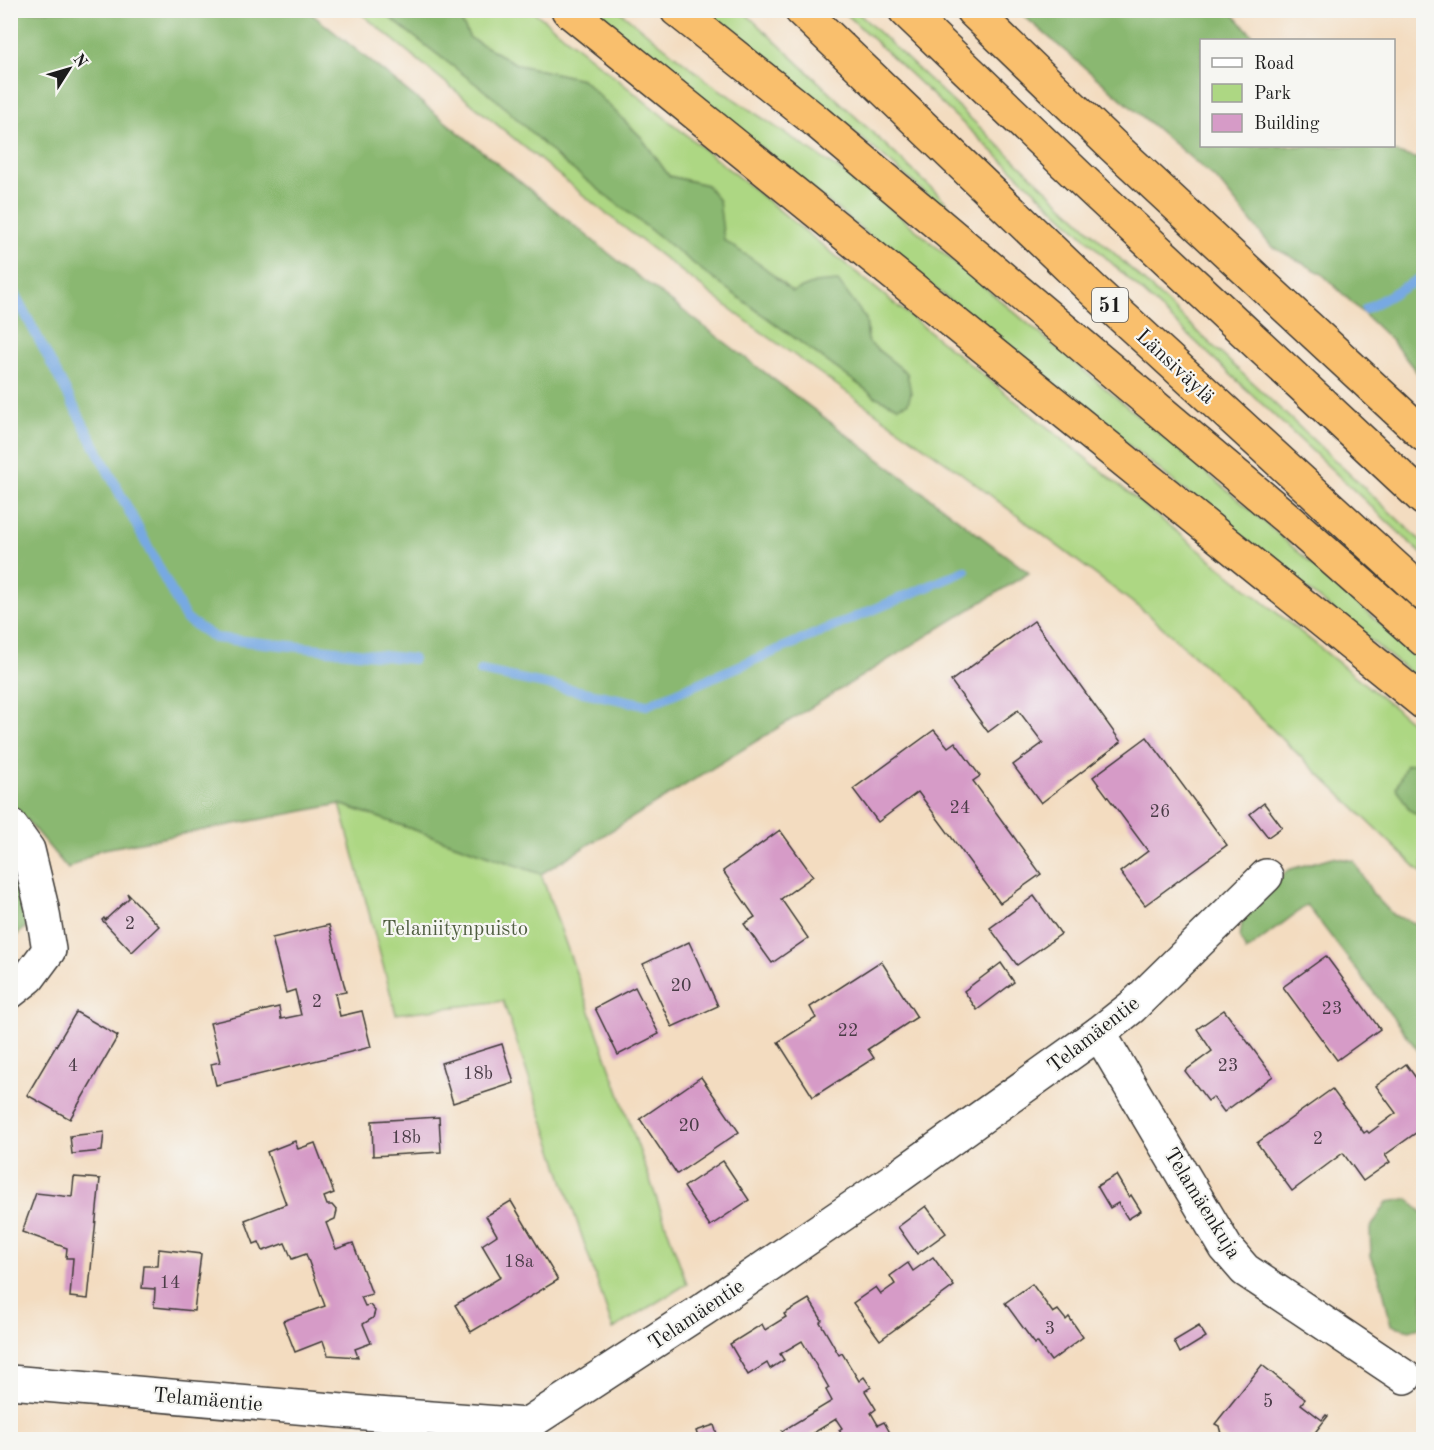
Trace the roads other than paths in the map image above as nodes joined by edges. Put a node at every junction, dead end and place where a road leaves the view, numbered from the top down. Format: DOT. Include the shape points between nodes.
graph roads {
  1 [pos="568,10"];
  2 [pos="676,10"];
  3 [pos="801,10"];
  4 [pos="905,10"];
  5 [pos="972,10"];
  6 [pos="1424,435"];
  7 [pos="1424,499"];
  8 [pos="1424,594"];
  9 [pos="1424,640"];
  10 [pos="1424,703"];
  11 [pos="10,825"];
  12 [pos="1266,876"];
  13 [pos="10,992"];
  14 [pos="1099,1033"];
  15 [pos="1405,1377"];
  16 [pos="10,1382"];
  17 [pos="529,1432"];
  1 -- 10 [label="highway"];
  2 -- 9 [label="highway" via="834,136 1289,520"];
  3 -- 8 [label="highway, Länsiväylä / 51" via="1094,290"];
  4 -- 7 [label="highway"];
  5 -- 6 [label="highway"];
  11 -- 13 [label="street" via="28,850 48,950 29,976"];
  12 -- 14 [label="street, Telamäentie" via="1132,1007"];
  14 -- 15 [label="street, Telamäenkuja" via="1226,1248 1245,1270"];
  14 -- 17 [label="street, Telamäentie"];
  16 -- 17 [label="street, Telamäentie" via="365,1413"];
}
